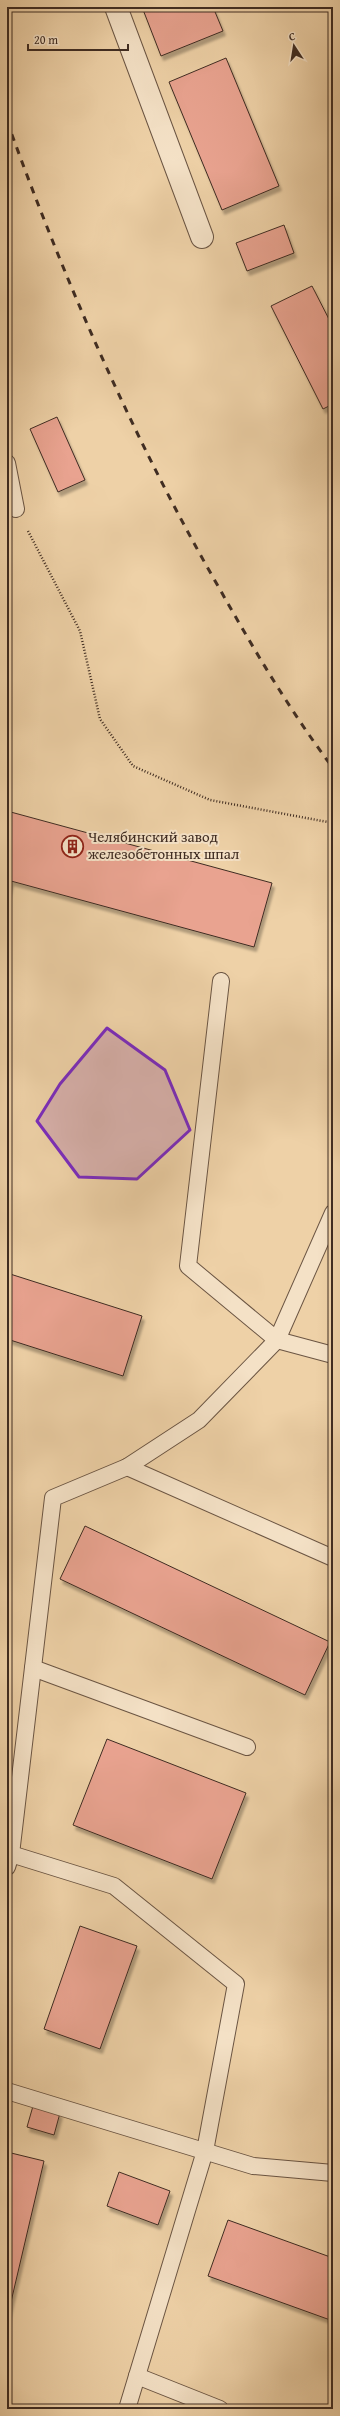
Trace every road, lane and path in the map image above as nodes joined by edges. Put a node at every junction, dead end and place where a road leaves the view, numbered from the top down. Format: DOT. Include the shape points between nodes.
graph roads {
  1 [pos="116,7"];
  2 [pos="202,237"];
  3 [pos="7,464"];
  4 [pos="16,509"];
  5 [pos="333,823"];
  6 [pos="221,981"];
  7 [pos="333,1213"];
  8 [pos="277,1340"];
  9 [pos="333,1355"];
  10 [pos="127,1468"];
  11 [pos="333,1558"];
  12 [pos="33,1668"];
  13 [pos="247,1747"];
  14 [pos="9,1861"];
  15 [pos="7,2091"];
  16 [pos="205,2151"];
  17 [pos="333,2173"];
  18 [pos="137,2376"];
  19 [pos="127,2409"];
  20 [pos="220,2409"];
  1 -- 2 [label="street"];
  3 -- 4 [label="lane"];
  4 -- 5 [label="path" via="80,631 100,718 133,766 210,800"];
  6 -- 8 [label="lane" via="188,1266"];
  7 -- 8 [label="lane"];
  8 -- 9 [label="lane"];
  8 -- 10 [label="lane" via="199,1420"];
  10 -- 11 [label="lane"];
  10 -- 12 [label="lane" via="53,1498"];
  12 -- 13 [label="lane"];
  12 -- 14 [label="lane"];
  14 -- 16 [label="lane" via="114,1886 236,1984"];
  15 -- 16 [label="lane"];
  16 -- 17 [label="lane" via="253,2166"];
  16 -- 18 [label="lane"];
  18 -- 19 [label="lane"];
  18 -- 20 [label="lane"];
}
